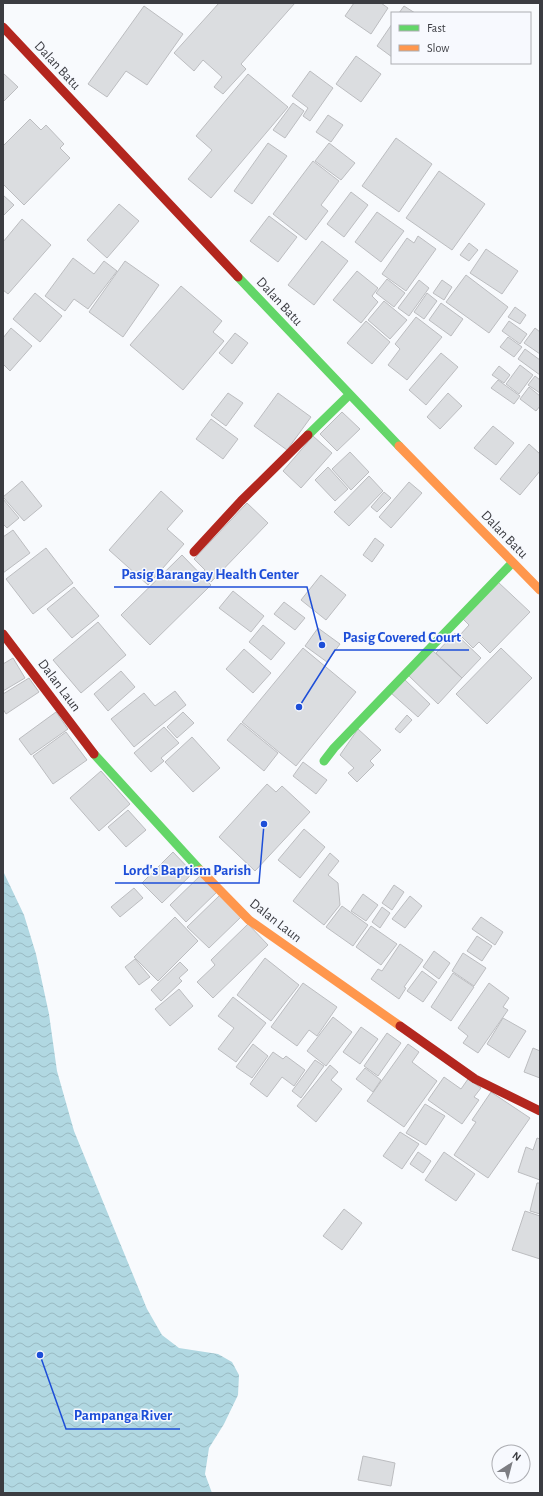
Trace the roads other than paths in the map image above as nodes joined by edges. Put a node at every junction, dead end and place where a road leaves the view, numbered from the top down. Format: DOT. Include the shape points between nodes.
graph roads {
  1 [pos="3,27"];
  2 [pos="349,395"];
  3 [pos="194,552"];
  4 [pos="512,563"];
  5 [pos="540,590"];
  6 [pos="3,634"];
  7 [pos="324,761"];
  8 [pos="540,1111"];
  1 -- 2 [label="street, Dalan Batu"];
  2 -- 3 [label="street"];
  2 -- 4 [label="street, Dalan Batu"];
  4 -- 5 [label="street, Dalan Batu"];
  4 -- 7 [label="street"];
  6 -- 8 [label="street, Dalan Laun" via="96,756 249,920 475,1079"];
}
